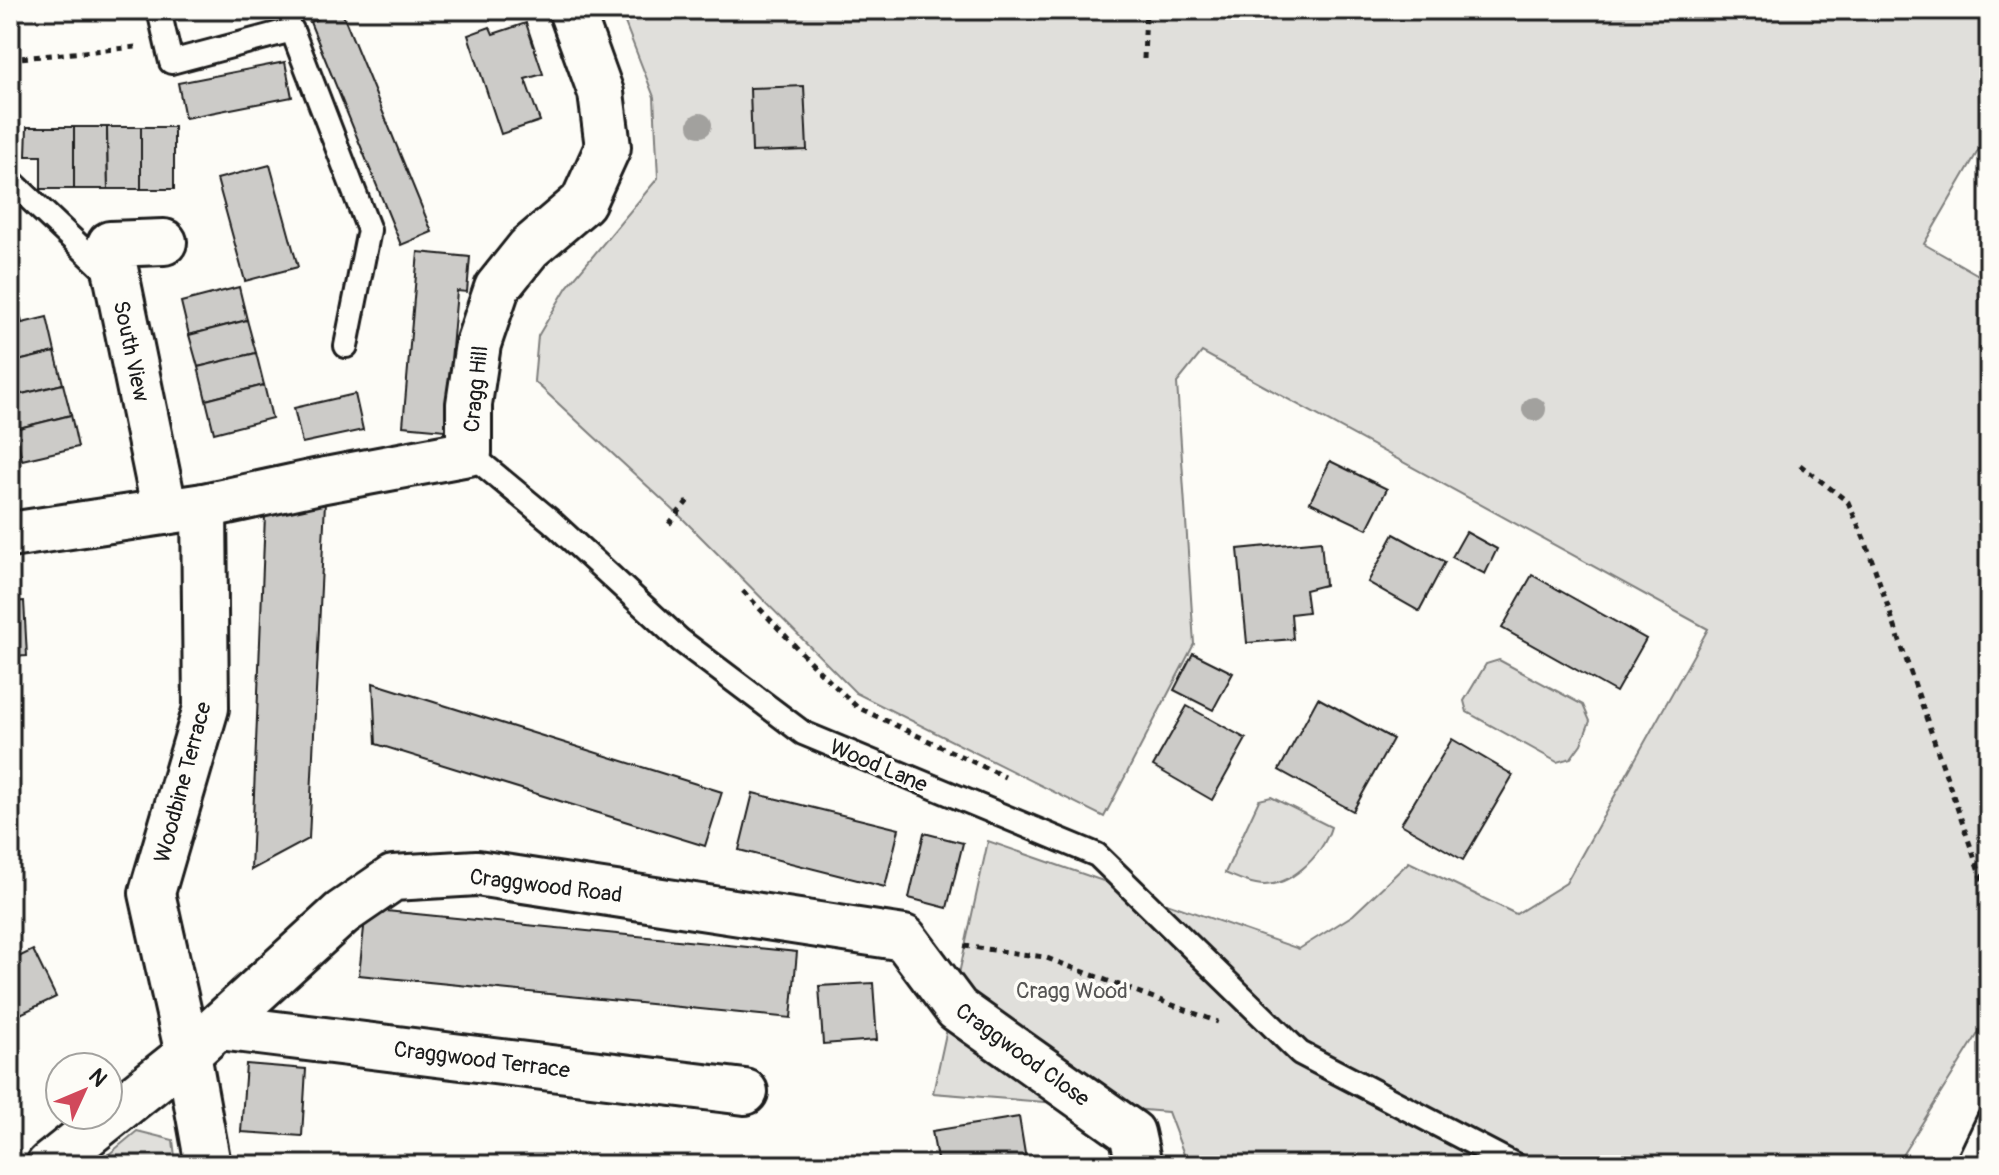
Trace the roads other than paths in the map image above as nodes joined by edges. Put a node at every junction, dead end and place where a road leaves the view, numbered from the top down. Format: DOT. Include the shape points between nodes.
graph roads {
  1 [pos="159,10"];
  2 [pos="571,10"];
  3 [pos="10,180"];
  4 [pos="164,242"];
  5 [pos="118,282"];
  6 [pos="346,346"];
  7 [pos="469,453"];
  8 [pos="184,509"];
  9 [pos="10,535"];
  10 [pos="904,938"];
  11 [pos="203,1040"];
  12 [pos="745,1092"];
  13 [pos="1989,1119"];
  14 [pos="49,1165"];
  15 [pos="208,1165"];
  16 [pos="1139,1165"];
  17 [pos="1515,1165"];
  18 [pos="1967,1165"];
  1 -- 6 [label="lane" via="171,62 292,30 369,230"];
  2 -- 7 [label="street, Cragg Hill" via="601,93 608,147 583,202 529,248 497,288 478,344 469,404"];
  3 -- 5 [label="lane"];
  4 -- 5 [label="street, South View" via="110,244"];
  5 -- 8 [label="street, South View"];
  7 -- 8 [label="street, Cragg Hill"];
  7 -- 17 [label="lane, Wood Lane" via="680,640 803,733 1097,855 1300,1053"];
  8 -- 9 [label="street, Cragg Hill"];
  8 -- 11 [label="street, Woodbine Terrace" via="206,708 152,893"];
  10 -- 11 [label="street, Craggwood Road" via="477,873 393,878 342,913"];
  10 -- 16 [label="street, Craggwood Close" via="957,1009 1132,1133"];
  11 -- 12 [label="street, Craggwood Terrace"];
  11 -- 14 [label="street, Craggwood Road"];
  11 -- 15 [label="street"];
  13 -- 18 [label="lane"];
}
